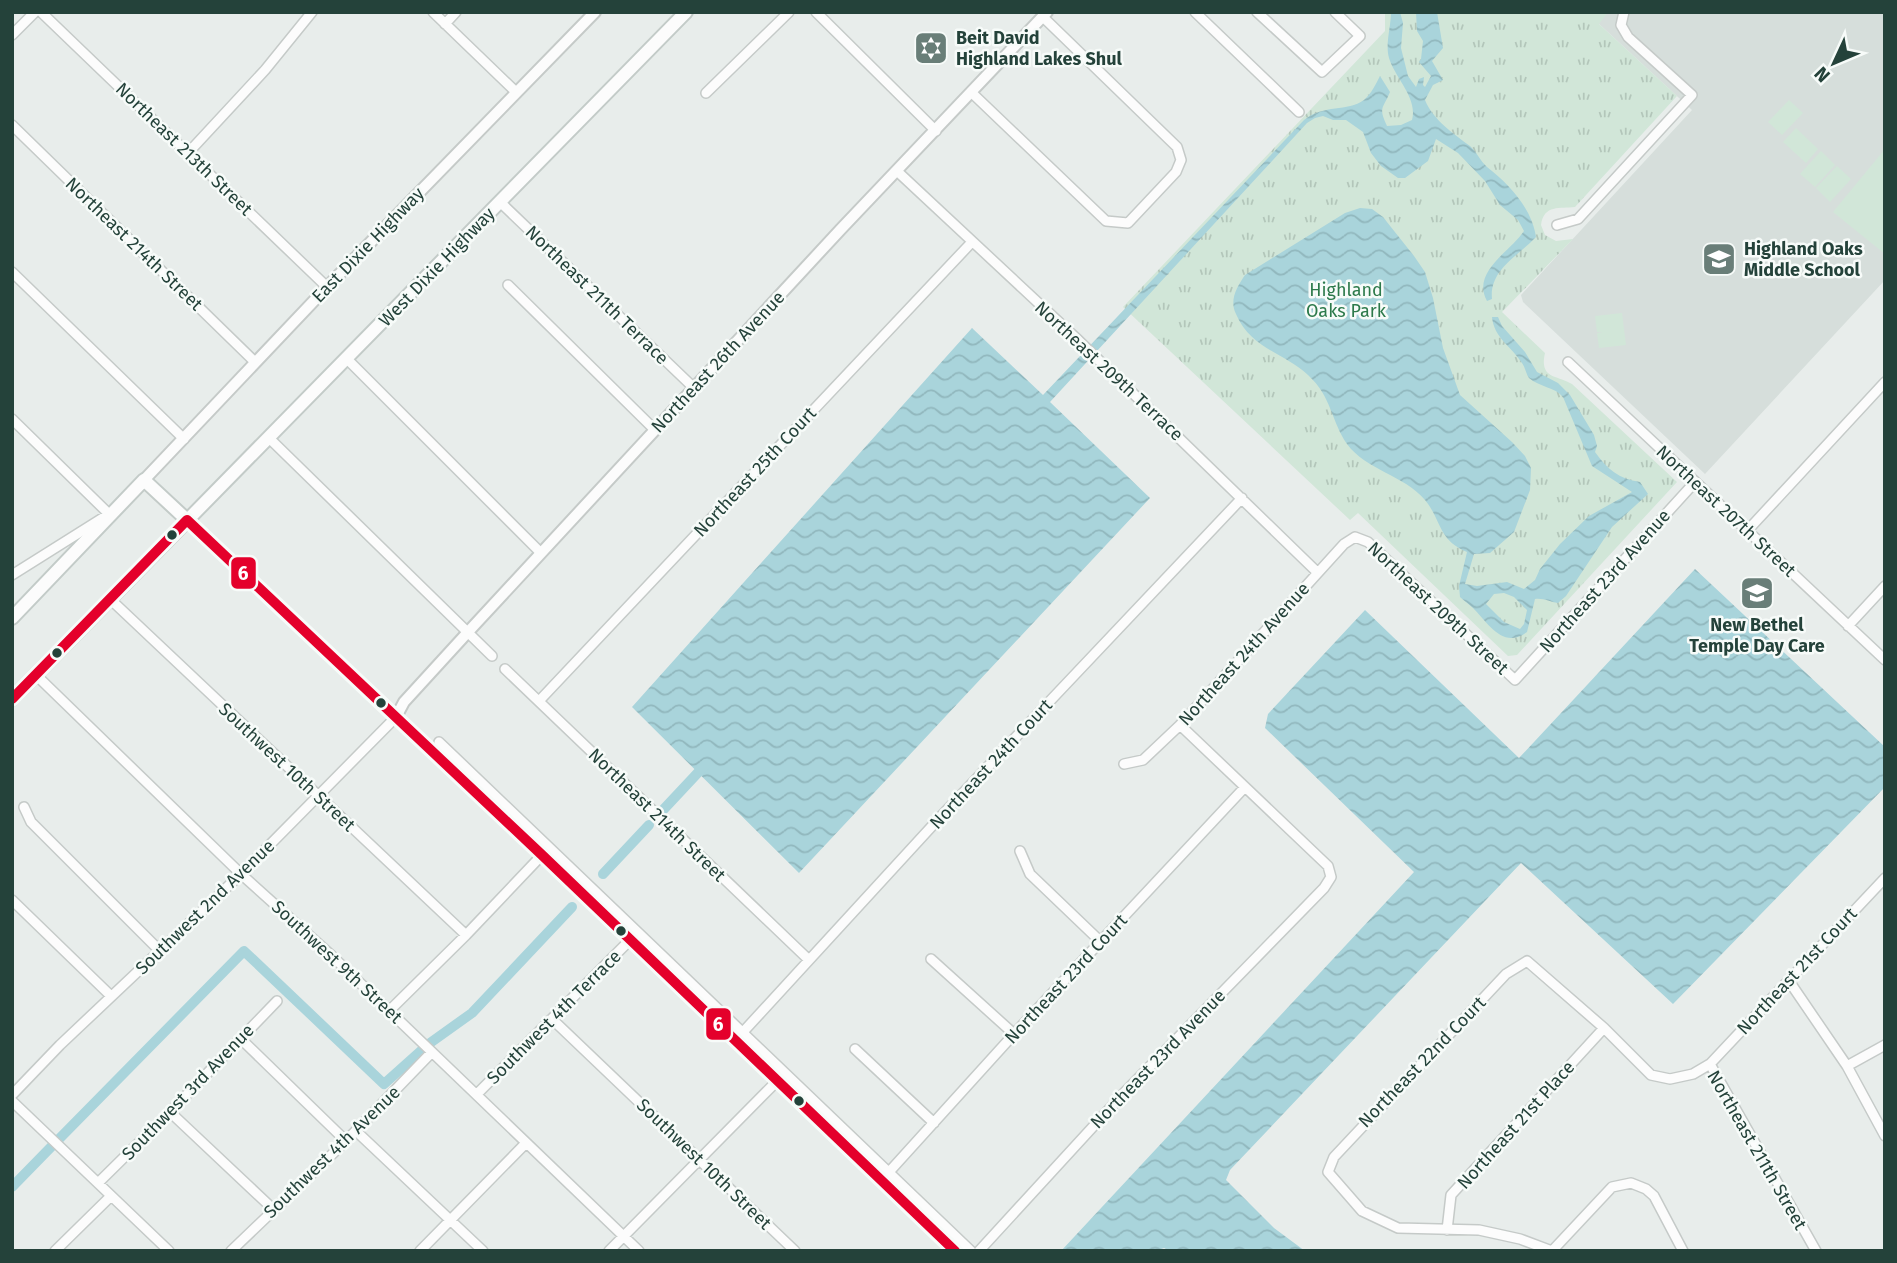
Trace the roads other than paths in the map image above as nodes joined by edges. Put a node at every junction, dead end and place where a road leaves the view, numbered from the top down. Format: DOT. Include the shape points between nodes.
graph roads {
  1 [pos="34,12"];
  2 [pos="41,12"];
  3 [pos="312,12"];
  4 [pos="433,12"];
  5 [pos="456,12"];
  6 [pos="595,12"];
  7 [pos="686,12"];
  8 [pos="789,12"];
  9 [pos="816,12"];
  10 [pos="1195,12"];
  11 [pos="1335,12"];
  12 [pos="1258,13"];
  13 [pos="1045,15"];
  14 [pos="1622,15"];
  15 [pos="445,24"];
  16 [pos="12,35"];
  17 [pos="516,92"];
  18 [pos="706,93"];
  19 [pos="972,93"];
  20 [pos="1298,112"];
  21 [pos="12,125"];
  22 [pos="936,131"];
  23 [pos="188,153"];
  24 [pos="898,172"];
  25 [pos="500,202"];
  26 [pos="1557,225"];
  27 [pos="971,243"];
  28 [pos="12,272"];
  29 [pos="508,285"];
  30 [pos="327,287"];
  31 [pos="347,359"];
  32 [pos="255,362"];
  33 [pos="1568,362"];
  34 [pos="1885,383"];
  35 [pos="694,388"];
  36 [pos="12,419"];
  37 [pos="655,430"];
  38 [pos="269,438"];
  39 [pos="184,439"];
  40 [pos="144,480"];
  41 [pos="1695,482"];
  42 [pos="1242,498"];
  43 [pos="109,514"];
  44 [pos="187,520"];
  45 [pos="1747,531"];
  46 [pos="1360,537"];
  47 [pos="541,553"];
  48 [pos="14,572"];
  49 [pos="1317,572"];
  50 [pos="1885,586"];
  51 [pos="109,598"];
  52 [pos="12,618"];
  53 [pos="1848,626"];
  54 [pos="468,632"];
  55 [pos="492,656"];
  56 [pos="1885,660"];
  57 [pos="505,669"];
  58 [pos="35,674"];
  59 [pos="1515,680"];
  60 [pos="12,699"];
  61 [pos="539,701"];
  62 [pos="396,718"];
  63 [pos="1180,725"];
  64 [pos="439,742"];
  65 [pos="1124,764"];
  66 [pos="1245,788"];
  67 [pos="318,796"];
  68 [pos="24,807"];
  69 [pos="1020,851"];
  70 [pos="542,855"];
  71 [pos="241,874"];
  72 [pos="1885,878"];
  73 [pos="12,900"];
  74 [pos="466,935"];
  75 [pos="630,940"];
  76 [pos="1101,942"];
  77 [pos="159,950"];
  78 [pos="931,959"];
  79 [pos="809,960"];
  80 [pos="1527,961"];
  81 [pos="1789,981"];
  82 [pos="111,996"];
  83 [pos="276,1001"];
  84 [pos="390,1010"];
  85 [pos="554,1020"];
  86 [pos="1604,1028"];
  87 [pos="743,1032"];
  88 [pos="1014,1034"];
  89 [pos="240,1039"];
  90 [pos="1885,1045"];
  91 [pos="855,1049"];
  92 [pos="432,1052"];
  93 [pos="1710,1065"];
  94 [pos="1847,1066"];
  95 [pos="777,1081"];
  96 [pos="477,1094"];
  97 [pos="12,1095"];
  98 [pos="12,1101"];
  99 [pos="170,1112"];
  100 [pos="934,1123"];
  101 [pos="356,1131"];
  102 [pos="1885,1136"];
  103 [pos="346,1141"];
  104 [pos="526,1143"];
  105 [pos="699,1159"];
  106 [pos="889,1172"];
  107 [pos="98,1183"];
  108 [pos="111,1196"];
  109 [pos="273,1209"];
  110 [pos="451,1219"];
  111 [pos="1447,1230"];
  112 [pos="624,1236"];
  113 [pos="55,1251"];
  114 [pos="169,1251"];
  115 [pos="231,1251"];
  116 [pos="420,1251"];
  117 [pos="483,1251"];
  118 [pos="609,1251"];
  119 [pos="639,1251"];
  120 [pos="795,1251"];
  121 [pos="955,1251"];
  122 [pos="971,1251"];
  123 [pos="979,1251"];
  124 [pos="1552,1251"];
  125 [pos="1683,1251"];
  126 [pos="1816,1251"];
  1 -- 16 [label="street"];
  2 -- 23 [label="street, Northeast 213th Street"];
  3 -- 23 [label="street"];
  4 -- 15 [label="street"];
  5 -- 15 [label="street"];
  6 -- 17 [label="street, East Dixie Highway"];
  7 -- 25 [label="main road, West Dixie Highway"];
  8 -- 18 [label="street"];
  9 -- 22 [label="street"];
  10 -- 20 [label="street"];
  11 -- 12 [label="street" via="1360,36 1322,72"];
  13 -- 19 [label="street, Northeast 26th Avenue"];
  13 -- 19 [label="street" via="1177,147 1181,160 1176,172 1128,223 1107,222"];
  14 -- 26 [label="street" via="1621,25 1628,37 1692,95 1577,219"];
  15 -- 17 [label="street"];
  17 -- 30 [label="street, East Dixie Highway"];
  19 -- 22 [label="street, Northeast 26th Avenue"];
  21 -- 32 [label="street, Northeast 214th Street"];
  22 -- 24 [label="street, Northeast 26th Avenue"];
  23 -- 30 [label="street, Northeast 213th Street"];
  24 -- 27 [label="street, Northeast 209th Terrace"];
  24 -- 35 [label="street, Northeast 26th Avenue"];
  25 -- 31 [label="main road, West Dixie Highway"];
  25 -- 35 [label="street, Northeast 211th Terrace"];
  27 -- 42 [label="street, Northeast 209th Terrace"];
  27 -- 61 [label="street, Northeast 25th Court"];
  28 -- 39 [label="street"];
  29 -- 37 [label="street"];
  30 -- 32 [label="street, East Dixie Highway"];
  31 -- 38 [label="main road, West Dixie Highway"];
  31 -- 47 [label="street"];
  32 -- 39 [label="street, East Dixie Highway"];
  33 -- 41 [label="street, Northeast 207th Street"];
  34 -- 45 [label="street"];
  35 -- 37 [label="street, Northeast 26th Avenue"];
  36 -- 43 [label="street"];
  37 -- 47 [label="street, Northeast 26th Avenue"];
  38 -- 44 [label="main road, West Dixie Highway"];
  38 -- 54 [label="street"];
  39 -- 40 [label="street, East Dixie Highway"];
  40 -- 43 [label="main road"];
  40 -- 44 [label="main road"];
  41 -- 45 [label="street, Northeast 207th Street"];
  41 -- 59 [label="street, Northeast 23rd Avenue"];
  42 -- 49 [label="street, Northeast 209th Terrace"];
  42 -- 79 [label="street, Northeast 24th Court"];
  43 -- 48 [label="street"];
  43 -- 52 [label="main road"];
  44 -- 51 [label="main road, West Dixie Highway"];
  44 -- 62 [label="street"];
  45 -- 53 [label="street, Northeast 207th Street"];
  46 -- 49 [label="street, Northeast 24th Avenue" via="1351,538"];
  46 -- 59 [label="street, Northeast 209th Street"];
  47 -- 54 [label="street, Northeast 26th Avenue"];
  49 -- 63 [label="street, Northeast 24th Avenue"];
  50 -- 53 [label="street"];
  51 -- 58 [label="main road, West Dixie Highway"];
  51 -- 67 [label="street, Southwest 10th Street"];
  53 -- 56 [label="street, Northeast 207th Street"];
  54 -- 55 [label="street"];
  54 -- 62 [label="street, Northeast 26th Avenue" via="404,702"];
  57 -- 61 [label="street, Northeast 214th Street"];
  58 -- 60 [label="main road, West Dixie Highway"];
  58 -- 71 [label="street, Southwest 9th Street"];
  61 -- 79 [label="street, Northeast 214th Street"];
  62 -- 67 [label="street, Southwest 2nd Avenue"];
  62 -- 70 [label="street"];
  63 -- 65 [label="street, Northeast 24th Avenue" via="1143,760"];
  63 -- 66 [label="street"];
  64 -- 87 [label="street"];
  66 -- 76 [label="street, Northeast 23rd Court"];
  66 -- 123 [label="street, Northeast 23rd Avenue" via="1328,866 1331,877"];
  67 -- 71 [label="street, Southwest 2nd Avenue"];
  67 -- 74 [label="street, Southwest 10th Street"];
  68 -- 77 [label="street" via="31,822"];
  69 -- 76 [label="street" via="1030,874"];
  70 -- 74 [label="street"];
  70 -- 75 [label="street"];
  71 -- 77 [label="street, Southwest 2nd Avenue"];
  71 -- 84 [label="street, Southwest 9th Street"];
  72 -- 81 [label="street, Northeast 21st Court"];
  73 -- 82 [label="street"];
  74 -- 84 [label="street"];
  75 -- 85 [label="street, Southwest 4th Terrace"];
  75 -- 95 [label="street"];
  76 -- 88 [label="street, Northeast 23rd Court"];
  77 -- 82 [label="street, Southwest 2nd Avenue"];
  78 -- 88 [label="street"];
  79 -- 87 [label="street, Northeast 24th Court"];
  80 -- 86 [label="street, Northeast 211th Street"];
  80 -- 111 [label="street, Northeast 22nd Court" via="1506,975 1349,1139 1328,1172 1362,1211 1398,1228"];
  81 -- 93 [label="street, Northeast 21st Court"];
  81 -- 94 [label="street"];
  82 -- 97 [label="street, Southwest 2nd Avenue"];
  83 -- 89 [label="street, Southwest 3rd Avenue"];
  84 -- 92 [label="street, Southwest 9th Street"];
  85 -- 96 [label="street, Southwest 4th Terrace"];
  85 -- 105 [label="street, Southwest 10th Street"];
  86 -- 93 [label="street, Northeast 211th Street" via="1651,1074 1670,1079"];
  86 -- 111 [label="street, Northeast 21st Place" via="1451,1195"];
  87 -- 106 [label="street"];
  88 -- 100 [label="street, Northeast 23rd Court"];
  89 -- 99 [label="street, Southwest 3rd Avenue"];
  89 -- 103 [label="street"];
  90 -- 94 [label="street"];
  91 -- 100 [label="street"];
  92 -- 96 [label="street, Southwest 9th Street"];
  92 -- 101 [label="street, Southwest 4th Avenue"];
  93 -- 126 [label="street, Northeast 211th Street"];
  94 -- 102 [label="street"];
  95 -- 105 [label="street"];
  95 -- 121 [label="street"];
  96 -- 104 [label="street, Southwest 9th Street"];
  98 -- 107 [label="street"];
  99 -- 107 [label="street, Southwest 3rd Avenue"];
  99 -- 109 [label="street"];
  100 -- 106 [label="street, Northeast 23rd Court"];
  101 -- 103 [label="street, Southwest 4th Avenue"];
  101 -- 110 [label="street"];
  103 -- 109 [label="street, Southwest 4th Avenue"];
  104 -- 110 [label="street"];
  104 -- 112 [label="street, Southwest 9th Street"];
  105 -- 112 [label="street"];
  105 -- 120 [label="street, Southwest 10th Street"];
  106 -- 122 [label="street"];
  107 -- 108 [label="street"];
  108 -- 113 [label="street"];
  108 -- 114 [label="street"];
  109 -- 115 [label="street, Southwest 4th Avenue"];
  110 -- 116 [label="street"];
  110 -- 117 [label="street"];
  111 -- 124 [label="street" via="1479,1230"];
  112 -- 118 [label="street"];
  112 -- 119 [label="street, Southwest 9th Street"];
  124 -- 125 [label="street" via="1612,1187 1631,1183 1654,1196"];
}
